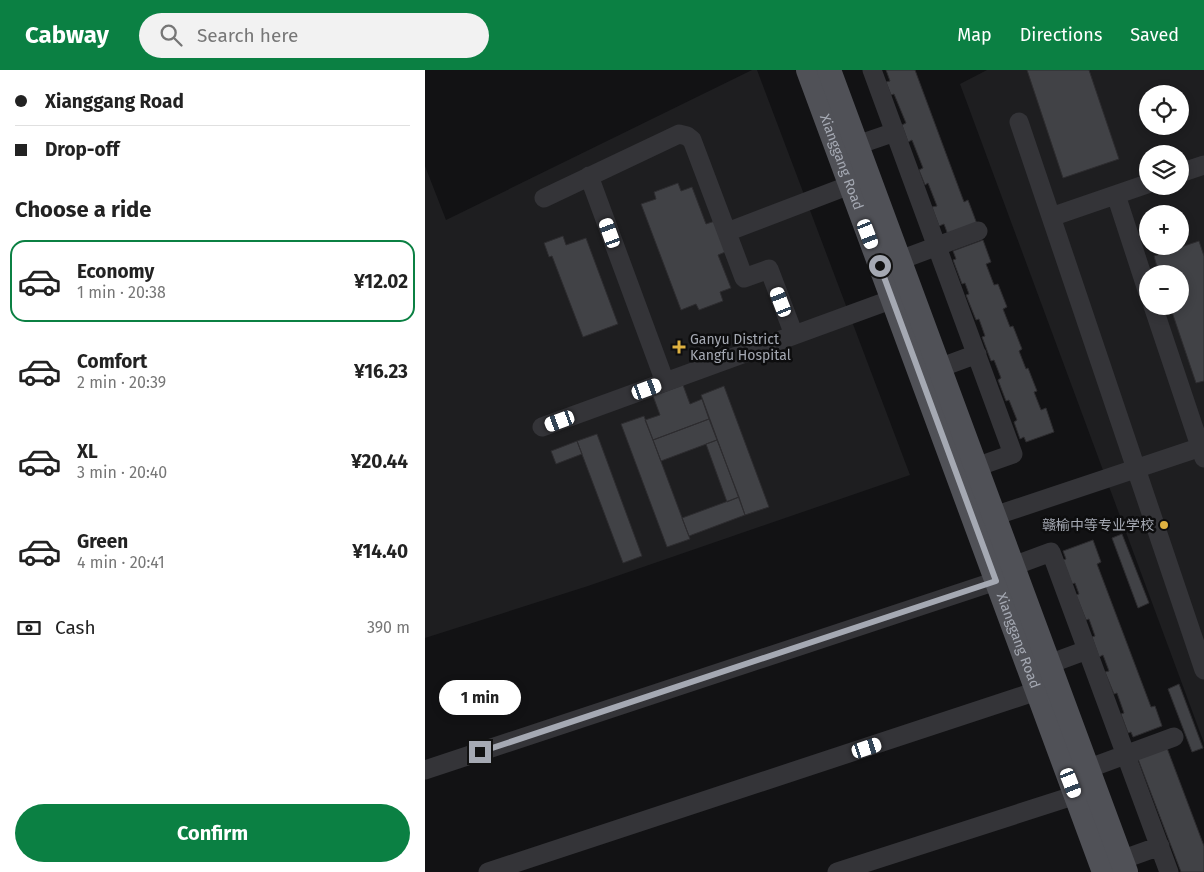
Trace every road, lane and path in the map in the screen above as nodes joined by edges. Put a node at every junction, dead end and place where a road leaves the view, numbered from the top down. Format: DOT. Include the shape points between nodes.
graph roads {
  1 [pos="808,70"];
  2 [pos="829,70"];
  3 [pos="872,70"];
  4 [pos="1019,122"];
  5 [pos="895,132"];
  6 [pos="857,145"];
  7 [pos="1204,165"];
  8 [pos="1189,170"];
  9 [pos="589,176"];
  10 [pos="850,185"];
  11 [pos="1139,187"];
  12 [pos="1116,195"];
  13 [pos="544,198"];
  14 [pos="1051,217"];
  15 [pos="727,232"];
  16 [pos="978,232"];
  17 [pos="937,246"];
  18 [pos="900,260"];
  19 [pos="1139,265"];
  20 [pos="893,299"];
  21 [pos="1156,315"];
  22 [pos="794,335"];
  23 [pos="977,354"];
  24 [pos="939,368"];
  25 [pos="665,382"];
  26 [pos="542,427"];
  27 [pos="1203,451"];
  28 [pos="976,467"];
  29 [pos="1136,469"];
  30 [pos="994,516"];
  31 [pos="1005,573"];
  32 [pos="1087,650"];
  33 [pos="1049,664"];
  34 [pos="1204,670"];
  35 [pos="1037,691"];
  36 [pos="1174,737"];
  37 [pos="1126,755"];
  38 [pos="1087,769"];
  39 [pos="425,770"];
  40 [pos="1076,795"];
  41 [pos="1160,846"];
  42 [pos="1117,868"];
  43 [pos="488,872"];
  44 [pos="837,872"];
  45 [pos="1169,872"];
  1 -- 10 [label="main road, Xianggang Road"];
  2 -- 6 [label="main road, Xianggang Road"];
  3 -- 5 [label="street"];
  4 -- 14 [label="street"];
  5 -- 6 [label="street"];
  5 -- 17 [label="street"];
  6 -- 18 [label="main road, Xianggang Road"];
  7 -- 8 [label="street"];
  9 -- 13 [label="street"];
  9 -- 15 [label="street" via="679,134 687,136 692,140"];
  9 -- 25 [label="street"];
  10 -- 15 [label="street"];
  10 -- 20 [label="main road, Xianggang Road"];
  11 -- 12 [label="street"];
  12 -- 14 [label="street"];
  12 -- 19 [label="street"];
  14 -- 29 [label="street"];
  15 -- 22 [label="street" via="745,278 769,269"];
  16 -- 17 [label="street"];
  17 -- 18 [label="street"];
  17 -- 23 [label="street"];
  18 -- 24 [label="main road, Xianggang Road"];
  20 -- 22 [label="street"];
  20 -- 31 [label="main road, Xianggang Road"];
  21 -- 27 [label="street"];
  22 -- 25 [label="street"];
  23 -- 24 [label="street"];
  23 -- 28 [label="street" via="1013,454"];
  24 -- 28 [label="main road, Xianggang Road"];
  25 -- 26 [label="street"];
  27 -- 29 [label="street"];
  28 -- 30 [label="main road, Xianggang Road"];
  29 -- 30 [label="street"];
  29 -- 34 [label="street"];
  30 -- 31 [label="main road, Xianggang Road"];
  31 -- 32 [label="street" via="1051,552"];
  31 -- 33 [label="main road, Xianggang Road"];
  31 -- 35 [label="main road, Xianggang Road"];
  31 -- 39 [label="street"];
  32 -- 33 [label="street"];
  32 -- 37 [label="street"];
  33 -- 38 [label="main road, Xianggang Road"];
  35 -- 40 [label="main road, Xianggang Road"];
  35 -- 43 [label="street"];
  36 -- 37 [label="street"];
  37 -- 38 [label="street"];
  37 -- 41 [label="street"];
  38 -- 42 [label="main road, Xianggang Road"];
  40 -- 42 [label="main road, Xianggang Road"];
  40 -- 44 [label="street"];
  41 -- 42 [label="street"];
  41 -- 45 [label="street"];
}
